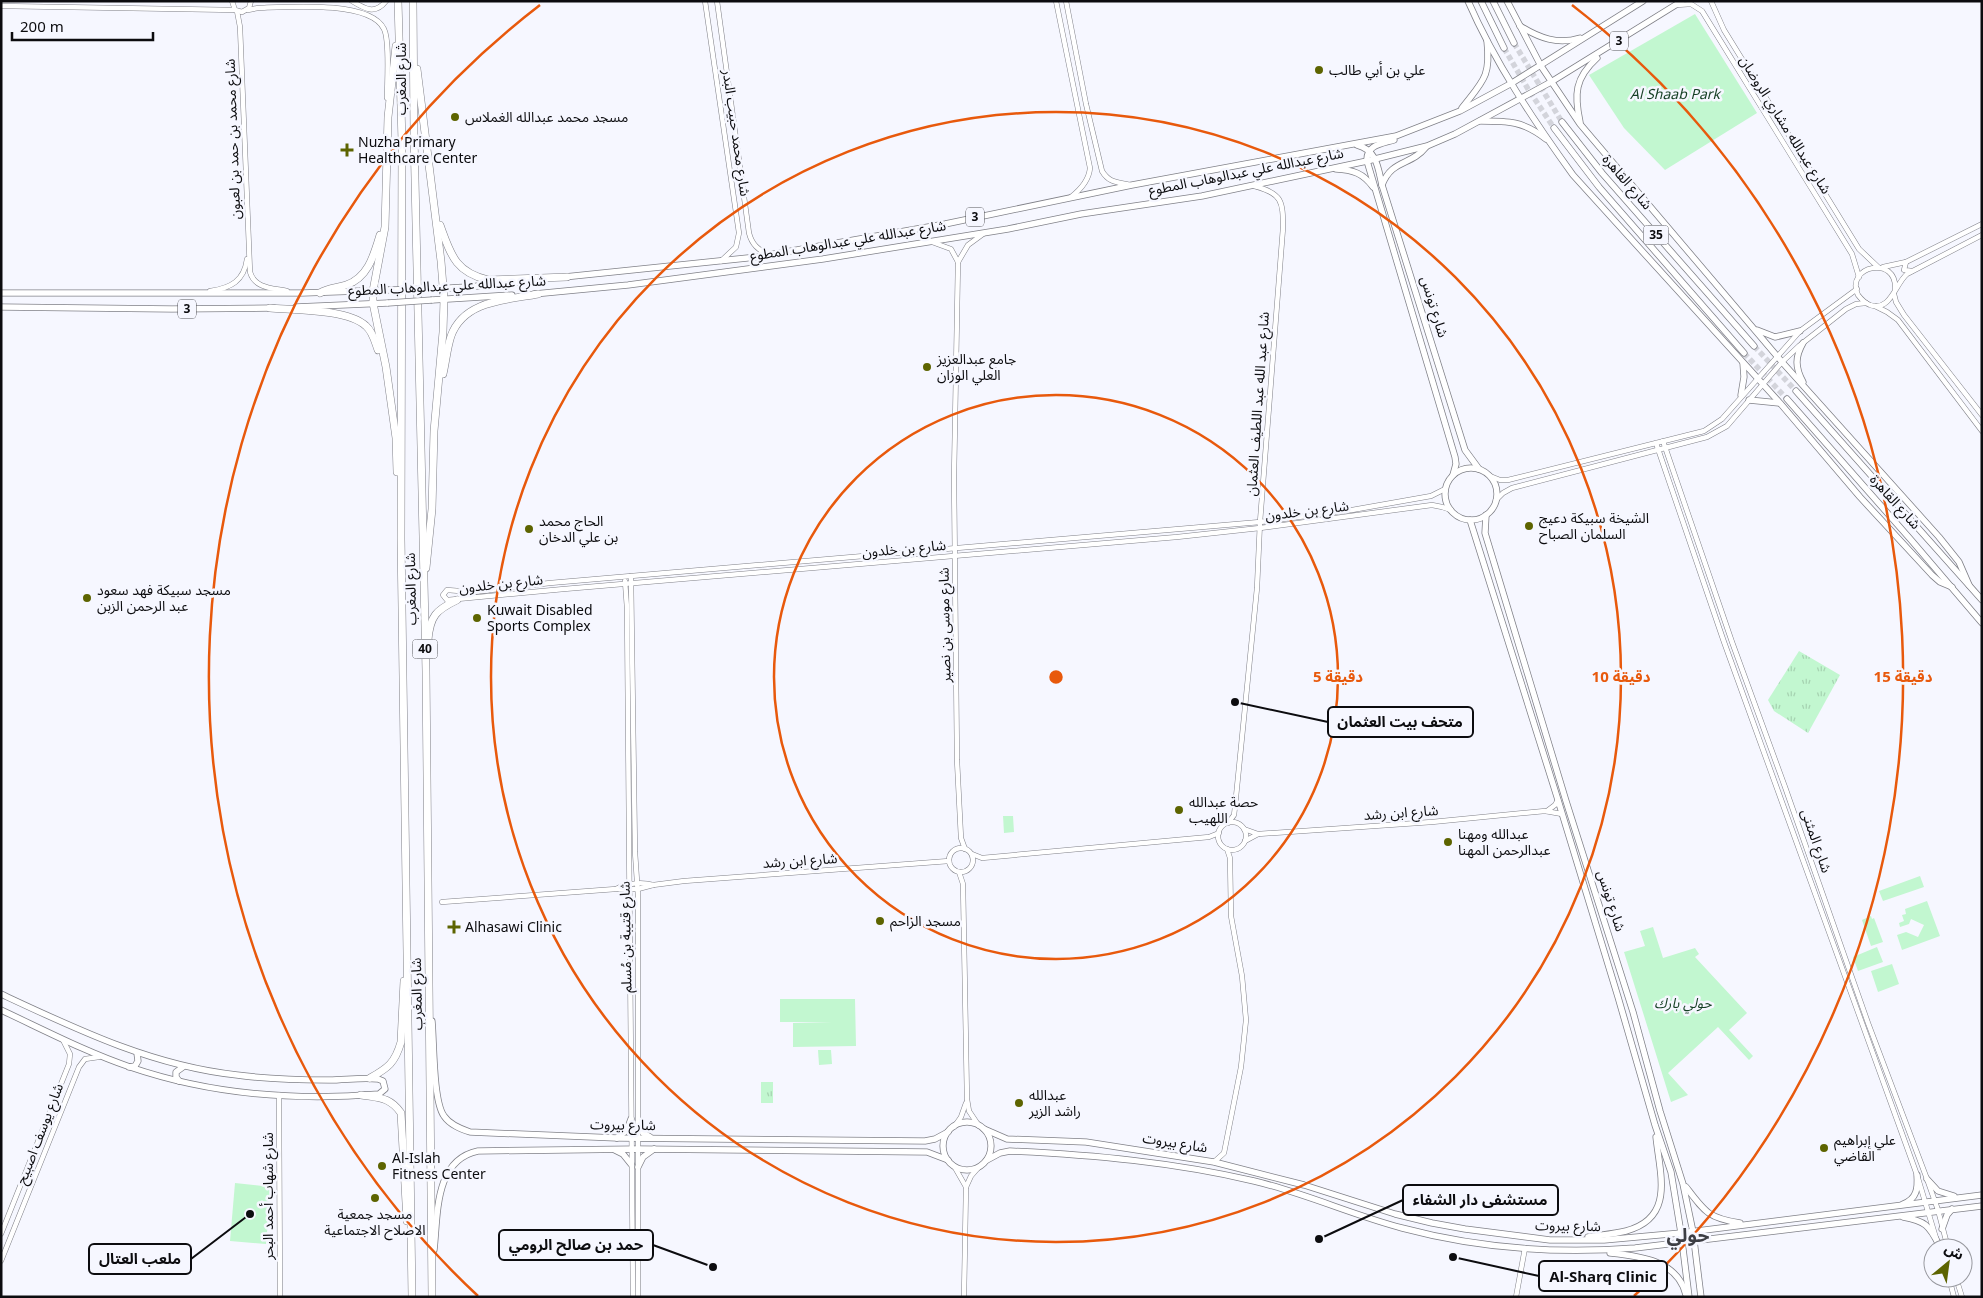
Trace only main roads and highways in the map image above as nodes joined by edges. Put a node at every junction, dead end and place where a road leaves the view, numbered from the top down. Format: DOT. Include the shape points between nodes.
graph roads {
  1 [pos="398,1"];
  2 [pos="413,1"];
  3 [pos="1468,1"];
  4 [pos="1481,1"];
  5 [pos="1493,1"];
  6 [pos="1507,1"];
  7 [pos="1642,1"];
  8 [pos="1682,1"];
  9 [pos="399,21"];
  10 [pos="1519,25"];
  11 [pos="1591,33"];
  12 [pos="1486,39"];
  13 [pos="1514,43"];
  14 [pos="414,44"];
  15 [pos="1504,48"];
  16 [pos="1604,51"];
  17 [pos="1541,66"];
  18 [pos="1512,82"];
  19 [pos="1551,82"];
  20 [pos="1522,98"];
  21 [pos="1460,111"];
  22 [pos="1478,121"];
  23 [pos="1562,122"];
  24 [pos="1580,124"];
  25 [pos="1554,128"];
  26 [pos="1406,134"];
  27 [pos="1549,142"];
  28 [pos="1353,145"];
  29 [pos="1427,146"];
  30 [pos="1369,151"];
  31 [pos="1376,159"];
  32 [pos="1367,161"];
  33 [pos="1330,168"];
  34 [pos="1382,185"];
  35 [pos="1374,189"];
  36 [pos="435,210"];
  37 [pos="385,216"];
  38 [pos="1397,262"];
  39 [pos="1410,273"];
  40 [pos="567,277"];
  41 [pos="443,288"];
  42 [pos="373,291"];
  43 [pos="1,293"];
  44 [pos="320,293"];
  45 [pos="538,294"];
  46 [pos="444,299"];
  47 [pos="373,303"];
  48 [pos="1,307"];
  49 [pos="270,308"];
  50 [pos="1755,329"];
  51 [pos="1800,331"];
  52 [pos="1803,343"];
  53 [pos="1754,346"];
  54 [pos="1744,352"];
  55 [pos="1743,363"];
  56 [pos="388,386"];
  57 [pos="1806,388"];
  58 [pos="1796,391"];
  59 [pos="1742,395"];
  60 [pos="1787,399"];
  61 [pos="1749,400"];
  62 [pos="1780,403"];
  63 [pos="438,404"];
  64 [pos="1450,439"];
  65 [pos="1463,442"];
  66 [pos="1479,469"];
  67 [pos="1453,475"];
  68 [pos="1486,515"];
  69 [pos="1470,520"];
  70 [pos="401,540"];
  71 [pos="1484,564"];
  72 [pos="1495,564"];
  73 [pos="1969,585"];
  74 [pos="1952,587"];
  75 [pos="423,590"];
  76 [pos="457,600"];
  77 [pos="1982,600"];
  78 [pos="1982,624"];
  79 [pos="426,665"];
  80 [pos="408,936"];
  81 [pos="429,973"];
  82 [pos="1,994"];
  83 [pos="1,1010"];
  84 [pos="138,1053"];
  85 [pos="129,1067"];
  86 [pos="185,1067"];
  87 [pos="1650,1076"];
  88 [pos="1642,1077"];
  89 [pos="370,1078"];
  90 [pos="180,1081"];
  91 [pos="361,1095"];
  92 [pos="631,1119"];
  93 [pos="638,1125"];
  94 [pos="1655,1125"];
  95 [pos="981,1128"];
  96 [pos="948,1132"];
  97 [pos="617,1138"];
  98 [pos="654,1138"];
  99 [pos="799,1140"];
  100 [pos="896,1141"];
  101 [pos="1068,1141"];
  102 [pos="1086,1142"];
  103 [pos="610,1149"];
  104 [pos="654,1149"];
  105 [pos="799,1150"];
  106 [pos="855,1151"];
  107 [pos="1068,1154"];
  108 [pos="1087,1155"];
  109 [pos="948,1160"];
  110 [pos="987,1160"];
  111 [pos="631,1164"];
  112 [pos="638,1167"];
  113 [pos="1261,1174"];
  114 [pos="1917,1175"];
  115 [pos="1276,1177"];
  116 [pos="1927,1179"];
  117 [pos="1260,1182"];
  118 [pos="1684,1184"];
  119 [pos="1273,1186"];
  120 [pos="1307,1186"];
  121 [pos="1304,1195"];
  122 [pos="1982,1196"];
  123 [pos="1968,1197"];
  124 [pos="1982,1206"];
  125 [pos="1894,1207"];
  126 [pos="1953,1208"];
  127 [pos="1896,1216"];
  128 [pos="1747,1225"];
  129 [pos="1942,1229"];
  130 [pos="1693,1232"];
  131 [pos="1681,1233"];
  132 [pos="1935,1238"];
  133 [pos="1564,1240"];
  134 [pos="1694,1242"];
  135 [pos="1682,1243"];
  136 [pos="1598,1251"];
  137 [pos="432,1267"];
  138 [pos="412,1271"];
  139 [pos="412,1297"];
  140 [pos="432,1297"];
  141 [pos="1687,1297"];
  142 [pos="1701,1297"];
  1 -- 9 [label="highway, شارع المغرب / 40"];
  2 -- 14 [label="highway, شارع المغرب / 40"];
  3 -- 12 [label="main road"];
  4 -- 15 [label="main road"];
  5 -- 13 [label="main road"];
  6 -- 10 [label="main road"];
  7 -- 11 [label="main road, 3"];
  8 -- 16 [label="main road, شارع عبدالله علي عبدالوهاب المطوع / 3"];
  9 -- 37 [label="highway" via="388,116"];
  9 -- 70 [label="highway, شارع المغرب / 40" via="402,142"];
  10 -- 11 [label="main road" via="1541,38 1558,41"];
  10 -- 17 [label="main road"];
  11 -- 17 [label="main road, 3"];
  12 -- 18 [label="main road"];
  12 -- 21 [label="main road" via="1486,76"];
  14 -- 36 [label="highway"];
  14 -- 75 [label="highway, شارع المغرب / 40"];
  16 -- 19 [label="main road, شارع عبدالله علي عبدالوهاب المطوع / 3"];
  16 -- 24 [label="main road" via="1587,68 1578,86 1576,97"];
  17 -- 18 [label="main road, 3"];
  17 -- 19 [label="main road"];
  18 -- 20 [label="main road"];
  18 -- 21 [label="main road, شارع عبدالله علي عبدالوهاب المطوع / 3"];
  19 -- 20 [label="main road, شارع عبدالله علي عبدالوهاب المطوع / 3"];
  19 -- 24 [label="main road"];
  20 -- 22 [label="main road, شارع عبدالله علي عبدالوهاب المطوع / 3"];
  20 -- 27 [label="main road"];
  21 -- 26 [label="main road, شارع عبدالله علي عبدالوهاب المطوع / 3"];
  22 -- 27 [label="main road" via="1510,121 1533,129"];
  22 -- 29 [label="main road, شارع عبدالله علي عبدالوهاب المطوع / 3"];
  23 -- 53 [label="main road, شارع القاهرة / 35" via="1602,173"];
  24 -- 50 [label="main road"];
  25 -- 54 [label="main road, شارع القاهرة / 35" via="1599,187"];
  26 -- 28 [label="main road, شارع عبدالله علي عبدالوهاب المطوع / 3"];
  26 -- 30 [label="main road"];
  27 -- 55 [label="main road" via="1597,203"];
  28 -- 30 [label="main road, شارع تونس"];
  28 -- 40 [label="main road, شارع عبدالله علي عبدالوهاب المطوع / 3" via="768,255"];
  29 -- 31 [label="main road, شارع عبدالله علي عبدالوهاب المطوع / 3"];
  29 -- 34 [label="main road" via="1417,156 1391,169"];
  30 -- 31 [label="main road, شارع تونس"];
  30 -- 32 [label="main road, شارع تونس"];
  31 -- 32 [label="main road, شارع عبدالله علي عبدالوهاب المطوع / 3"];
  31 -- 34 [label="main road, شارع تونس"];
  32 -- 33 [label="main road, شارع عبدالله علي عبدالوهاب المطوع / 3"];
  32 -- 35 [label="main road, شارع تونس"];
  33 -- 35 [label="main road" via="1360,173"];
  33 -- 45 [label="main road, شارع عبدالله علي عبدالوهاب المطوع / 3" via="1178,200 823,259"];
  34 -- 39 [label="main road, شارع تونس"];
  35 -- 38 [label="main road, شارع تونس"];
  36 -- 40 [label="highway" via="457,265 477,277 488,280"];
  36 -- 41 [label="highway"];
  37 -- 42 [label="highway"];
  37 -- 44 [label="highway" via="373,258 365,272 351,283"];
  38 -- 39 [label="main road" via="1403,260"];
  38 -- 64 [label="main road, شارع تونس"];
  39 -- 65 [label="main road, شارع تونس"];
  40 -- 41 [label="main road, شارع عبدالله علي عبدالوهاب المطوع / 3"];
  41 -- 42 [label="main road, شارع عبدالله علي عبدالوهاب المطوع / 3, bridge"];
  41 -- 46 [label="highway"];
  42 -- 44 [label="main road, شارع عبدالله علي عبدالوهاب المطوع / 3"];
  42 -- 47 [label="highway"];
  43 -- 44 [label="main road, شارع عبدالله علي عبدالوهاب المطوع / 3"];
  45 -- 46 [label="main road, شارع عبدالله علي عبدالوهاب المطوع / 3"];
  45 -- 63 [label="highway" via="475,308 459,321 451,337"];
  46 -- 47 [label="main road, شارع عبدالله علي عبدالوهاب المطوع / 3, bridge"];
  46 -- 63 [label="highway"];
  47 -- 49 [label="main road, شارع عبدالله علي عبدالوهاب المطوع / 3"];
  47 -- 56 [label="highway"];
  48 -- 49 [label="main road, شارع عبدالله علي عبدالوهاب المطوع / 3"];
  49 -- 56 [label="highway" via="343,314 359,320 374,338"];
  50 -- 51 [label="main road" via="1775,337"];
  50 -- 57 [label="main road"];
  52 -- 57 [label="main road" via="1796,365"];
  55 -- 59 [label="main road"];
  55 -- 62 [label="main road"];
  56 -- 70 [label="highway" via="396,438"];
  57 -- 73 [label="main road" via="1939,537 1958,562"];
  58 -- 73 [label="main road, شارع القاهرة"];
  60 -- 74 [label="main road, شارع القاهرة"];
  61 -- 62 [label="main road"];
  62 -- 74 [label="main road" via="1932,575"];
  63 -- 75 [label="highway"];
  64 -- 65 [label="main road" via="1456,447"];
  64 -- 67 [label="main road, شارع تونس" via="1456,461"];
  65 -- 66 [label="main road, شارع تونس"];
  66 -- 67 [label="main road" via="1465,468"];
  66 -- 68 [label="main road" via="1490,476 1496,490 1496,500"];
  67 -- 69 [label="main road" via="1445,489 1446,502 1459,517"];
  68 -- 69 [label="main road"];
  68 -- 72 [label="main road, شارع تونس" via="1485,533"];
  69 -- 71 [label="main road, شارع تونس"];
  70 -- 80 [label="highway, شارع المغرب / 40"];
  71 -- 72 [label="main road" via="1490,558"];
  71 -- 88 [label="main road, شارع تونس"];
  72 -- 87 [label="main road, شارع تونس"];
  73 -- 77 [label="main road, شارع القاهرة"];
  74 -- 78 [label="main road, شارع القاهرة"];
  75 -- 79 [label="highway, شارع المغرب / 40"];
  76 -- 79 [label="highway" via="434,614 428,634"];
  79 -- 81 [label="highway, شارع المغرب / 40"];
  80 -- 89 [label="highway" via="401,1042 393,1062"];
  80 -- 138 [label="highway, شارع المغرب / 40"];
  81 -- 97 [label="main road, شارع بيروت" via="437,1093 440,1109 447,1120 462,1129 480,1133"];
  81 -- 137 [label="highway, شارع المغرب / 40"];
  82 -- 84 [label="main road"];
  83 -- 85 [label="main road"];
  84 -- 85 [label="main road" via="135,1066"];
  84 -- 86 [label="main road"];
  85 -- 90 [label="main road"];
  86 -- 89 [label="main road" via="267,1078"];
  86 -- 90 [label="main road" via="176,1072"];
  87 -- 88 [label="main road" via="1646,1080"];
  87 -- 118 [label="main road, شارع تونس"];
  88 -- 94 [label="main road, شارع تونس"];
  89 -- 91 [label="main road" via="383,1081 385,1089 379,1094"];
  90 -- 91 [label="main road" via="279,1095"];
  91 -- 138 [label="highway" via="386,1099 401,1113"];
  92 -- 97 [label="main road" via="627,1130"];
  93 -- 98 [label="main road" via="643,1133"];
  94 -- 131 [label="main road, شارع تونس" via="1671,1172"];
  94 -- 133 [label="main road" via="1662,1197 1652,1217 1625,1232"];
  95 -- 96 [label="main road" via="969,1123 954,1126"];
  95 -- 101 [label="main road, شارع بيروت" via="1008,1139"];
  95 -- 110 [label="main road" via="989,1137 991,1146"];
  96 -- 100 [label="main road, شارع بيروت" via="932,1140"];
  96 -- 109 [label="main road" via="944,1140"];
  97 -- 98 [label="main road, شارع بيروت"];
  98 -- 99 [label="main road, شارع بيروت"];
  99 -- 100 [label="main road, شارع بيروت"];
  99 -- 105 [label="main road"];
  100 -- 106 [label="main road" via="896,1148"];
  101 -- 102 [label="main road, شارع بيروت"];
  101 -- 107 [label="main road" via="1073,1148"];
  102 -- 108 [label="main road" via="1081,1149"];
  102 -- 113 [label="main road, شارع بيروت" via="1214,1162"];
  103 -- 104 [label="main road, شارع بيروت"];
  103 -- 111 [label="main road" via="623,1154"];
  103 -- 137 [label="main road, شارع بيروت" via="490,1150 462,1157 448,1172 442,1186"];
  104 -- 105 [label="main road, شارع بيروت"];
  104 -- 112 [label="main road" via="643,1157"];
  105 -- 106 [label="main road, شارع بيروت"];
  106 -- 109 [label="main road, شارع بيروت" via="927,1152"];
  107 -- 108 [label="main road, شارع بيروت"];
  107 -- 110 [label="main road, شارع بيروت" via="1007,1152"];
  108 -- 117 [label="main road, شارع بيروت" via="1170,1164"];
  109 -- 110 [label="main road" via="966,1170 978,1168"];
  113 -- 115 [label="main road, شارع بيروت"];
  113 -- 117 [label="main road" via="1264,1178"];
  114 -- 125 [label="main road" via="1917,1191 1913,1197"];
  115 -- 119 [label="main road" via="1272,1181"];
  115 -- 120 [label="main road, شارع بيروت"];
  116 -- 123 [label="main road" via="1944,1195"];
  117 -- 119 [label="main road, شارع بيروت"];
  118 -- 128 [label="main road" via="1710,1215"];
  118 -- 130 [label="main road, شارع تونس"];
  119 -- 121 [label="main road, شارع بيروت"];
  120 -- 121 [label="main road"];
  120 -- 133 [label="main road, شارع بيروت" via="1432,1223"];
  121 -- 136 [label="main road, شارع بيروت" via="1420,1232 1486,1244"];
  122 -- 123 [label="main road, شارع بيروت"];
  123 -- 125 [label="main road, شارع بيروت"];
  124 -- 126 [label="main road, شارع بيروت"];
  125 -- 128 [label="main road, شارع بيروت"];
  126 -- 127 [label="main road, شارع بيروت"];
  126 -- 129 [label="main road"];
  127 -- 132 [label="main road" via="1925,1223"];
  127 -- 134 [label="main road, شارع بيروت"];
  128 -- 130 [label="main road, شارع بيروت"];
  130 -- 131 [label="main road, شارع بيروت"];
  130 -- 134 [label="main road, شارع تونس"];
  131 -- 133 [label="main road, شارع بيروت"];
  131 -- 135 [label="main road, شارع تونس"];
  134 -- 135 [label="main road, شارع بيروت"];
  134 -- 142 [label="main road, شارع تونس"];
  135 -- 136 [label="main road, شارع بيروت"];
  135 -- 141 [label="main road, شارع تونس"];
  136 -- 141 [label="main road" via="1663,1265 1679,1281"];
  137 -- 140 [label="highway, شارع المغرب / 40"];
  138 -- 139 [label="highway, شارع المغرب / 40"];
}
